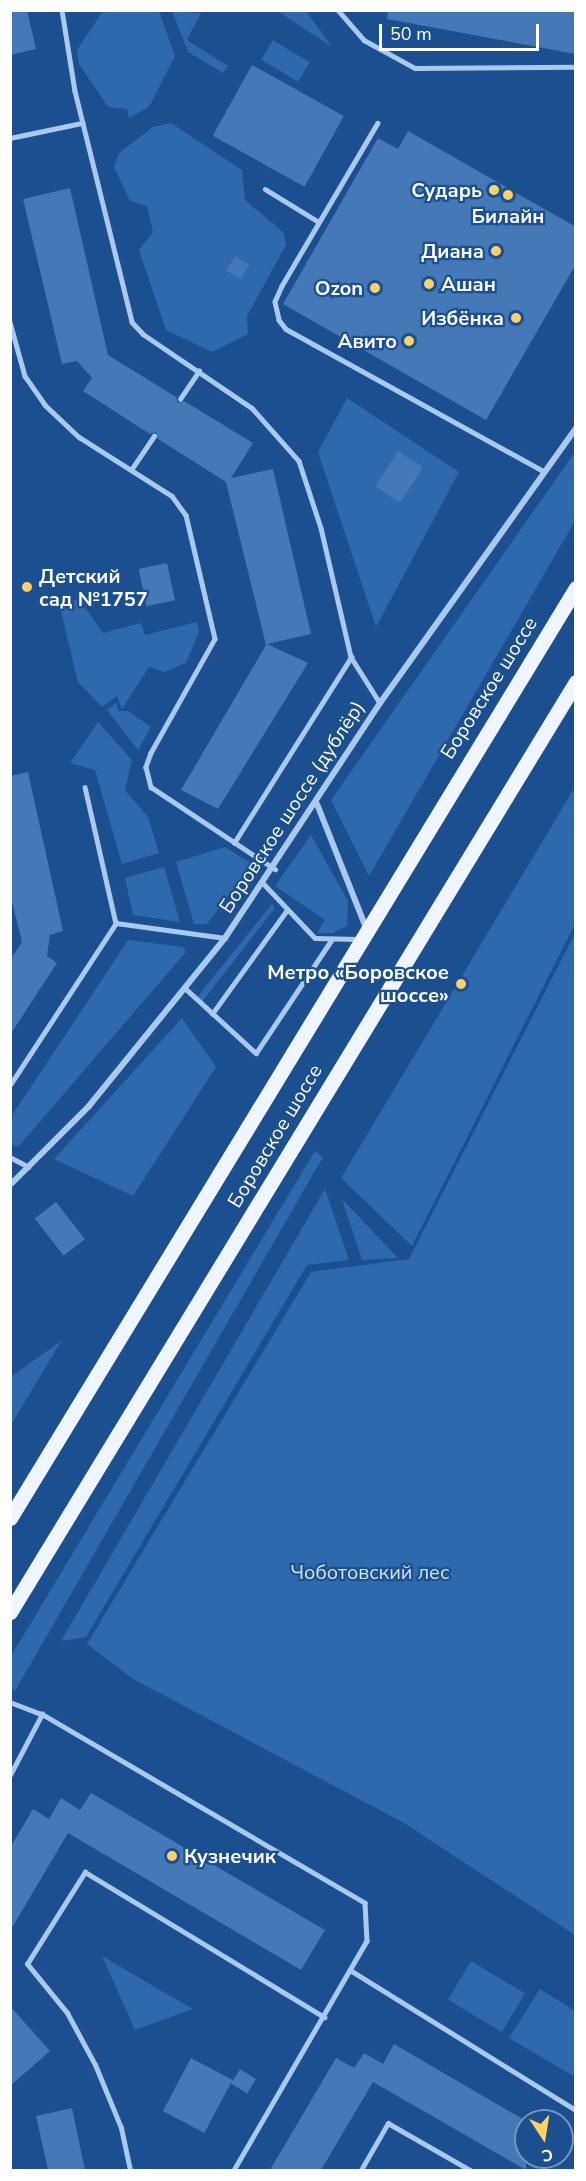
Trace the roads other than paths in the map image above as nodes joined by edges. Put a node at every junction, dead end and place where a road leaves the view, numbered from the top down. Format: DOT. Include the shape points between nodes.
graph roads {
  1 [pos="62,10"];
  2 [pos="338,10"];
  3 [pos="576,67"];
  4 [pos="82,123"];
  5 [pos="378,123"];
  6 [pos="10,138"];
  7 [pos="265,189"];
  8 [pos="320,222"];
  9 [pos="10,322"];
  10 [pos="199,371"];
  11 [pos="180,399"];
  12 [pos="576,428"];
  13 [pos="154,436"];
  14 [pos="131,471"];
  15 [pos="543,471"];
  16 [pos="576,588"];
  17 [pos="351,657"];
  18 [pos="576,682"];
  19 [pos="380,703"];
  20 [pos="85,787"];
  21 [pos="316,804"];
  22 [pos="234,843"];
  23 [pos="275,868"];
  24 [pos="264,884"];
  25 [pos="287,910"];
  26 [pos="116,923"];
  27 [pos="363,934"];
  28 [pos="225,938"];
  29 [pos="332,939"];
  30 [pos="186,989"];
  31 [pos="212,1014"];
  32 [pos="10,1085"];
  33 [pos="10,1157"];
  34 [pos="29,1167"];
  35 [pos="10,1185"];
  36 [pos="10,1518"];
  37 [pos="10,1612"];
  38 [pos="10,1702"];
  39 [pos="42,1714"];
  40 [pos="10,1774"];
  41 [pos="350,1970"];
  42 [pos="324,2017"];
  43 [pos="576,2110"];
  44 [pos="130,2170"];
  45 [pos="234,2170"];
  46 [pos="361,2170"];
  47 [pos="470,2170"];
  1 -- 4 [label="lane"];
  2 -- 3 [label="lane" via="364,40 415,68"];
  4 -- 6 [label="lane"];
  4 -- 10 [label="lane" via="132,322 143,334"];
  5 -- 8 [label="lane"];
  7 -- 8 [label="lane"];
  8 -- 15 [label="lane" via="276,298 282,325"];
  9 -- 14 [label="lane" via="26,376 45,405 80,437"];
  10 -- 11 [label="lane"];
  10 -- 17 [label="lane" via="252,408 299,461 321,528"];
  12 -- 15 [label="street, Боровское шоссе (дублёр)"];
  13 -- 14 [label="lane"];
  14 -- 22 [label="lane" via="172,496 186,515 215,628 212,649 151,753 147,779 155,794"];
  15 -- 19 [label="street, Боровское шоссе (дублёр)"];
  16 -- 27 [label="main road, Боровское шоссе"];
  17 -- 19 [label="lane"];
  17 -- 22 [label="lane"];
  18 -- 37 [label="main road, Боровское шоссе"];
  19 -- 21 [label="street, Боровское шоссе (дублёр)"];
  20 -- 26 [label="lane"];
  21 -- 23 [label="street, Боровское шоссе (дублёр)"];
  21 -- 27 [label="street"];
  22 -- 23 [label="lane"];
  23 -- 24 [label="street, Боровское шоссе (дублёр)"];
  24 -- 25 [label="lane"];
  24 -- 28 [label="street, Боровское шоссе (дублёр)"];
  25 -- 29 [label="lane" via="315,938"];
  25 -- 31 [label="lane"];
  26 -- 28 [label="lane"];
  26 -- 32 [label="lane"];
  27 -- 29 [label="lane"];
  27 -- 36 [label="main road, Боровское шоссе"];
  28 -- 30 [label="street, Боровское шоссе (дублёр)"];
  29 -- 31 [label="lane" via="256,1053"];
  30 -- 31 [label="lane"];
  30 -- 34 [label="street, Боровское шоссе (дублёр)" via="89,1106"];
  33 -- 34 [label="lane"];
  34 -- 35 [label="street, Боровское шоссе (дублёр)"];
  38 -- 39 [label="lane"];
  39 -- 40 [label="lane"];
  39 -- 41 [label="lane" via="365,1903 367,1941"];
  41 -- 42 [label="lane"];
  41 -- 43 [label="lane"];
  42 -- 44 [label="lane" via="85,1872 27,1964 67,2013 95,2065 121,2128"];
  42 -- 45 [label="lane"];
  46 -- 47 [label="lane" via="388,2123"];
}
